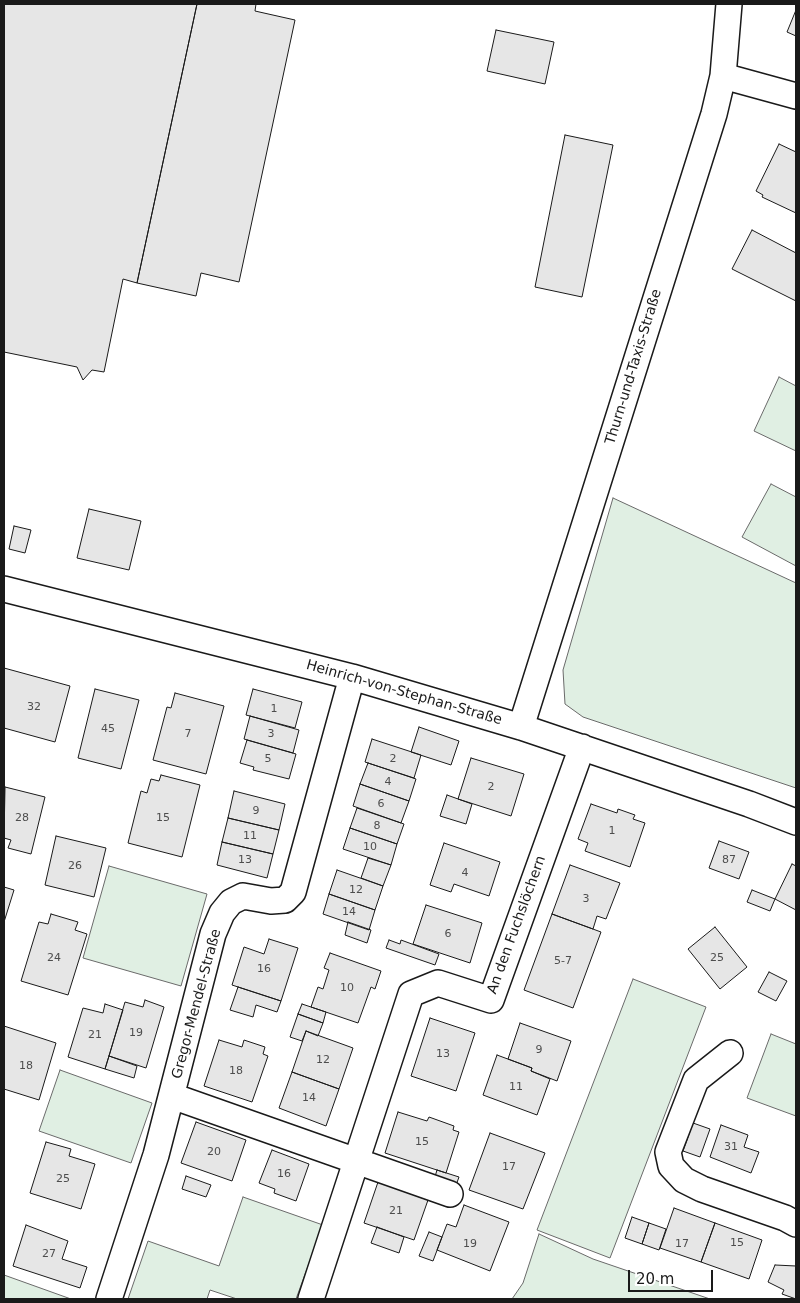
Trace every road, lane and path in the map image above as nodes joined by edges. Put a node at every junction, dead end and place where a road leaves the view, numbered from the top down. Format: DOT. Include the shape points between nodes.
graph roads {
  1 [pos="729,4"];
  2 [pos="723,76"];
  3 [pos="796,96"];
  4 [pos="4,589"];
  5 [pos="352,677"];
  6 [pos="521,727"];
  7 [pos="582,747"];
  8 [pos="796,822"];
  9 [pos="730,1053"];
  10 [pos="172,1096"];
  11 [pos="356,1161"];
  12 [pos="450,1194"];
  13 [pos="796,1224"];
  14 [pos="109,1299"];
  15 [pos="310,1299"];
  1 -- 2 [label="street, Thurn-und-Taxis-Straße"];
  2 -- 3 [label="street"];
  2 -- 6 [label="street, Thurn-und-Taxis-Straße" via="714,114"];
  4 -- 5 [label="street, Heinrich-von-Stephan-Straße"];
  5 -- 6 [label="street, Heinrich-von-Stephan-Straße"];
  5 -- 10 [label="street, Gregor-Mendel-Straße" via="293,892 285,900 243,896 231,902 222,913 213,934"];
  6 -- 7 [label="street, Heinrich-von-Stephan-Straße"];
  7 -- 8 [label="street, Heinrich-von-Stephan-Straße"];
  7 -- 11 [label="street, An den Fuchslöchern" via="491,1000 438,983 410,994"];
  9 -- 13 [label="street" via="696,1080 668,1152 671,1166 684,1180 702,1189"];
  10 -- 11 [label="street"];
  10 -- 14 [label="street, Gregor-Mendel-Straße"];
  11 -- 12 [label="street"];
  11 -- 15 [label="street, An den Fuchslöchern"];
}
